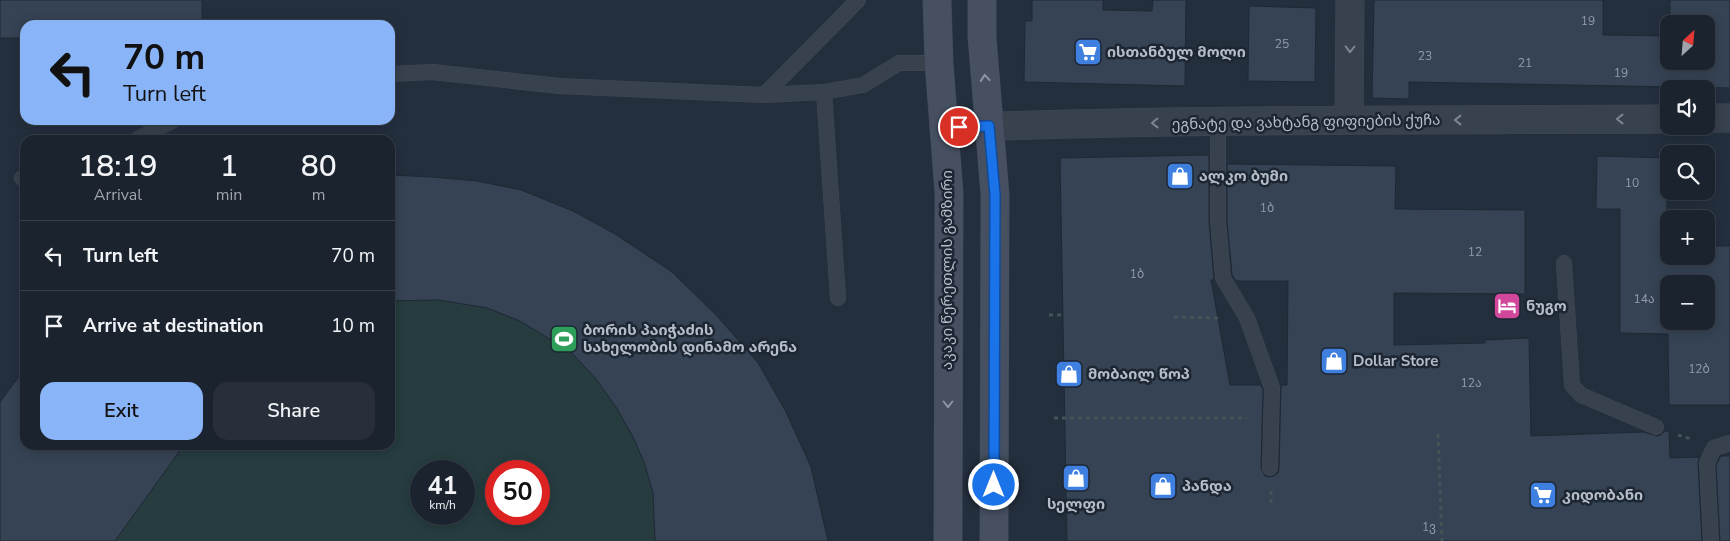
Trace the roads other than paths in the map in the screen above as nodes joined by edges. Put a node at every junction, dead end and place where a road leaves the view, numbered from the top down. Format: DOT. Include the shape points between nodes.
graph roads {
  1 [pos="858,0"];
  2 [pos="937,0"];
  3 [pos="982,0"];
  4 [pos="1350,0"];
  5 [pos="939,63"];
  6 [pos="395,74"];
  7 [pos="824,92"];
  8 [pos="764,95"];
  9 [pos="1660,118"];
  10 [pos="1715,118"];
  11 [pos="1730,118"];
  12 [pos="1348,120"];
  13 [pos="1218,123"];
  14 [pos="164,125"];
  15 [pos="989,126"];
  16 [pos="944,128"];
  17 [pos="146,135"];
  18 [pos="1564,263"];
  19 [pos="838,298"];
  20 [pos="1656,427"];
  21 [pos="1730,443"];
  22 [pos="1270,468"];
  23 [pos="948,541"];
  24 [pos="994,541"];
  25 [pos="1710,541"];
  1 -- 8 [label="lane"];
  2 -- 5 [label="main road, აკაკი წერეთლის გამზირი"];
  15 -- 3 [label="main road, one-way"];
  4 -- 12 [label="street, one-way"];
  5 -- 7 [label="lane" via="899,63 863,86"];
  5 -- 16 [label="main road, აკაკი წერეთლის გამზირი"];
  6 -- 8 [label="lane" via="433,72 559,86"];
  7 -- 8 [label="lane"];
  7 -- 19 [label="lane"];
  9 -- 12 [label="street, ეგნატე და ვახტანგ ფიფიების ქუჩა, one-way"];
  10 -- 11 [label="street"];
  12 -- 13 [label="street, ეგნატე და ვახტანგ ფიფიების ქუჩა"];
  13 -- 15 [label="street, ეგნატე და ვახტანგ ფიფიების ქუჩა, one-way"];
  13 -- 22 [label="lane" via="1218,220 1223,278 1247,318 1272,388"];
  14 -- 17 [label="lane"];
  15 -- 16 [label="street, ეგნატე და ვახტანგ ფიფიების ქუჩა"];
  15 -- 24 [label="main road" via="995,195"];
  16 -- 23 [label="main road, აკაკი წერეთლის გამზირი, one-way" via="949,194"];
  18 -- 20 [label="lane" via="1572,386 1581,395"];
  21 -- 25 [label="lane" via="1714,448 1707,463"];
}
